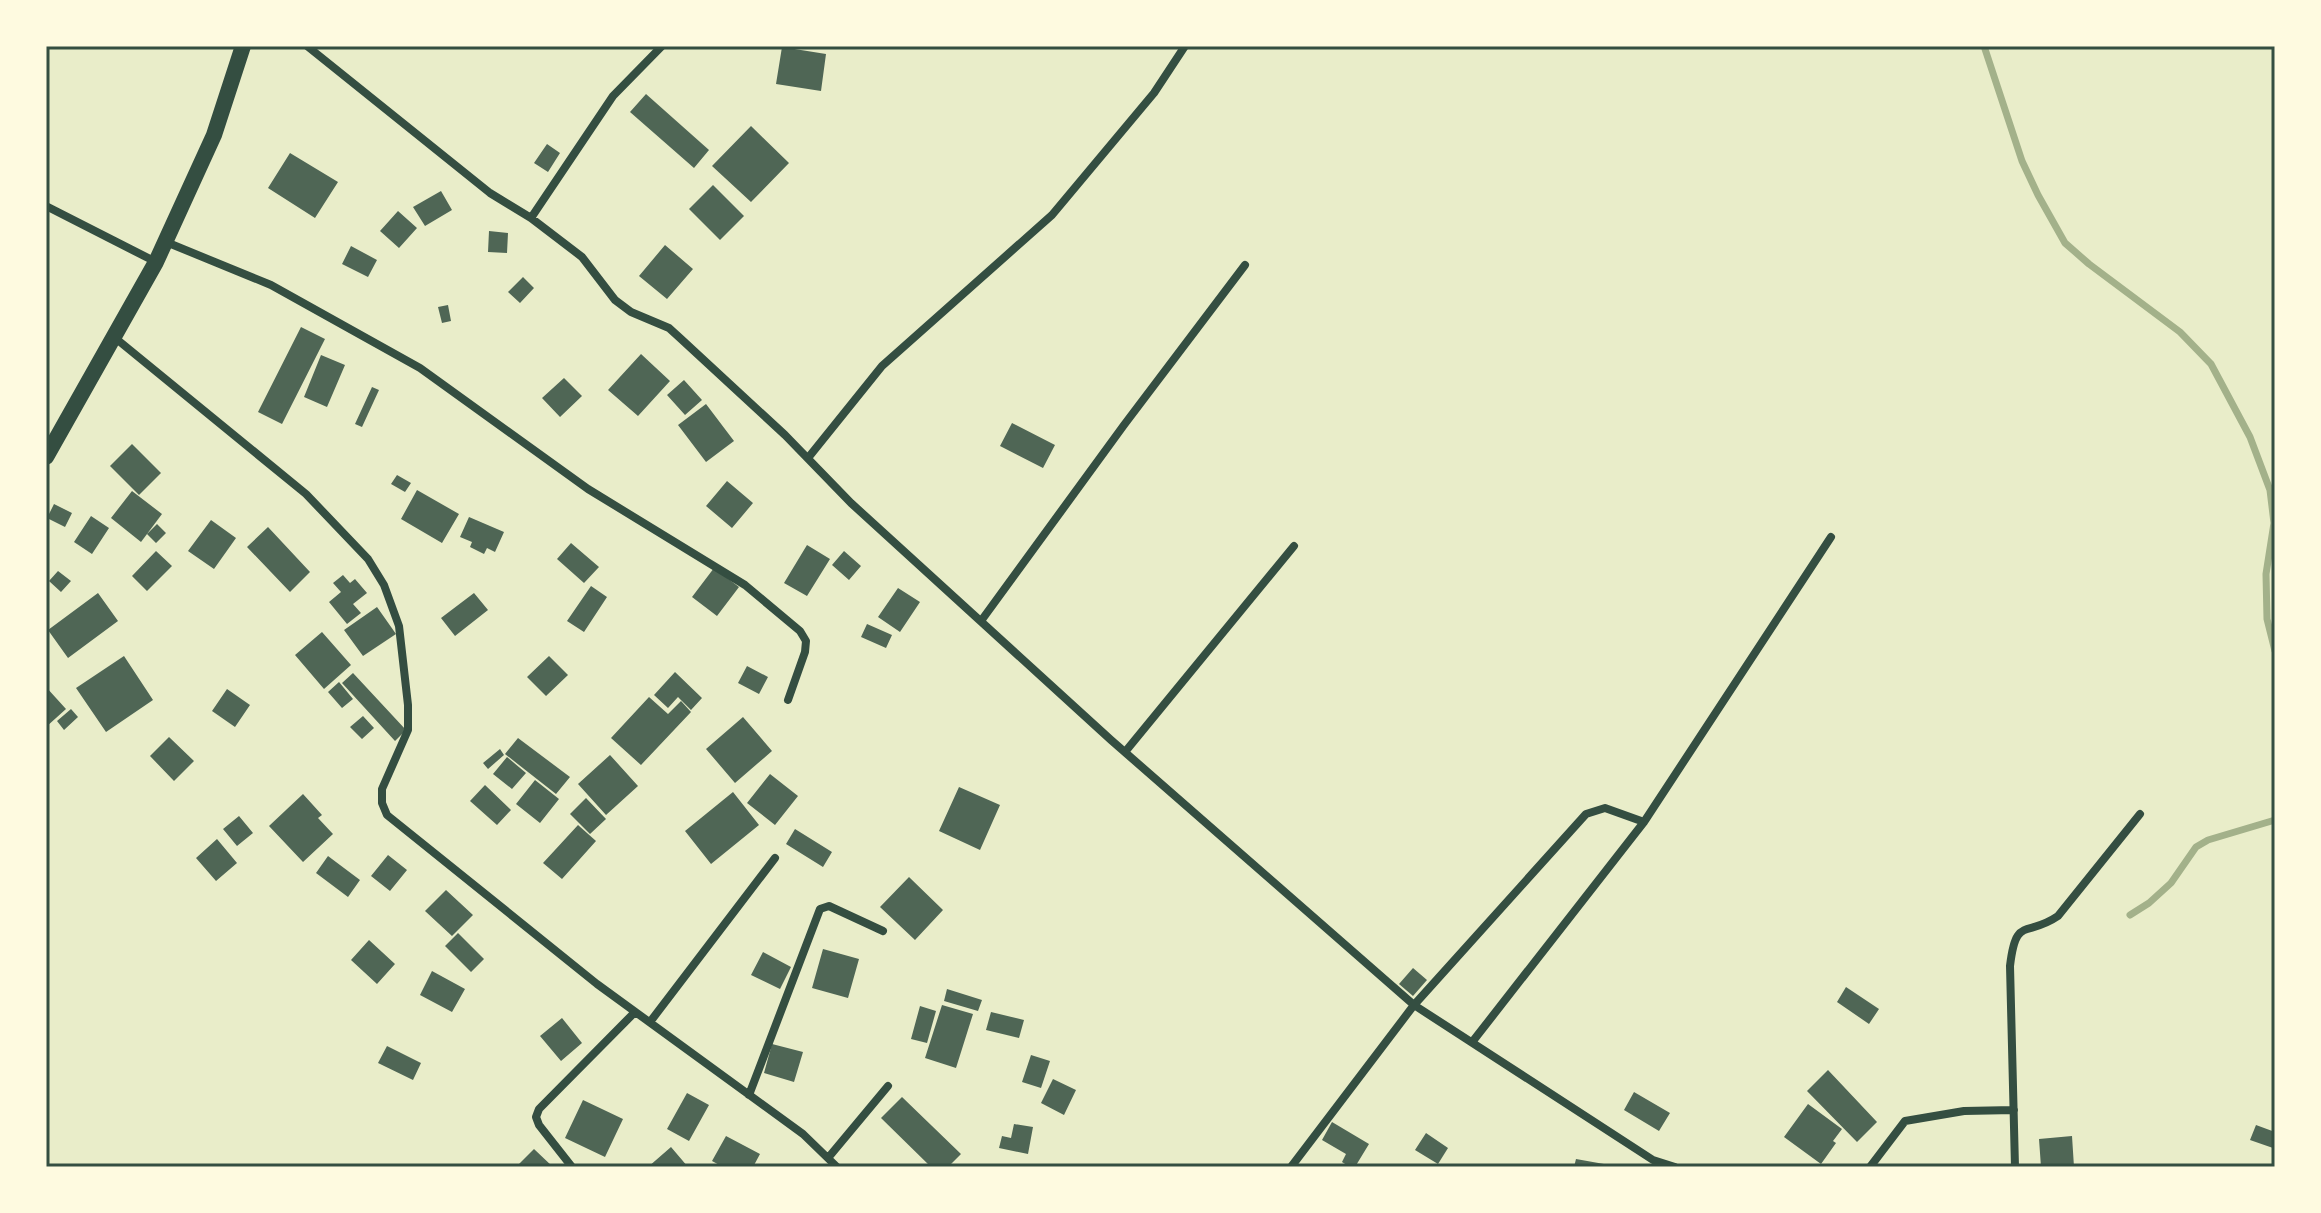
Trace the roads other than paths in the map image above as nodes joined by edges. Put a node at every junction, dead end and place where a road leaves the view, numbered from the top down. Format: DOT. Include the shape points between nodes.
graph roads {
  1 [pos="243,46"];
  2 [pos="307,46"];
  3 [pos="662,46"];
  4 [pos="1185,46"];
  5 [pos="46,206"];
  6 [pos="531,218"];
  7 [pos="165,242"];
  8 [pos="156,262"];
  9 [pos="1245,265"];
  10 [pos="114,336"];
  11 [pos="46,457"];
  12 [pos="808,458"];
  13 [pos="1831,537"];
  14 [pos="1294,546"];
  15 [pos="981,621"];
  16 [pos="788,700"];
  17 [pos="1125,752"];
  18 [pos="2140,814"];
  19 [pos="1644,822"];
  20 [pos="775,858"];
  21 [pos="883,931"];
  22 [pos="1414,1005"];
  23 [pos="635,1012"];
  24 [pos="650,1022"];
  25 [pos="1473,1041"];
  26 [pos="888,1086"];
  27 [pos="749,1095"];
  28 [pos="2014,1110"];
  29 [pos="828,1158"];
  30 [pos="572,1167"];
  31 [pos="837,1167"];
  32 [pos="1291,1167"];
  33 [pos="1675,1167"];
  34 [pos="1870,1167"];
  35 [pos="2015,1167"];
  1 -- 7 [label="main road" via="214,135"];
  2 -- 6 [label="street" via="490,193"];
  3 -- 6 [label="street" via="613,96"];
  4 -- 12 [label="street" via="1154,93 1052,215 882,366"];
  5 -- 8 [label="street"];
  6 -- 12 [label="street" via="582,257 615,300 669,328"];
  7 -- 8 [label="main road"];
  7 -- 16 [label="street" via="271,285 420,368 588,489 745,585 806,641"];
  8 -- 10 [label="main road"];
  9 -- 15 [label="street"];
  10 -- 11 [label="main road"];
  10 -- 23 [label="street" via="306,494 368,559 384,585 399,626 408,705 408,730 382,789 387,815"];
  12 -- 15 [label="street"];
  13 -- 19 [label="street"];
  14 -- 17 [label="street"];
  15 -- 17 [label="street"];
  17 -- 22 [label="street"];
  18 -- 28 [label="street" via="2058,916 2020,930 2015,937 2010,966"];
  19 -- 22 [label="street" via="1605,808 1586,814"];
  19 -- 25 [label="street"];
  20 -- 24 [label="street"];
  21 -- 27 [label="street" via="829,906 820,909"];
  22 -- 25 [label="street"];
  22 -- 32 [label="street"];
  23 -- 24 [label="street"];
  23 -- 30 [label="street" via="539,1109 539,1125"];
  24 -- 27 [label="street"];
  25 -- 33 [label="street" via="1653,1160"];
  26 -- 29 [label="street"];
  27 -- 29 [label="street"];
  28 -- 34 [label="street" via="1964,1111 1905,1121"];
  28 -- 35 [label="street"];
  29 -- 31 [label="street"];
}
